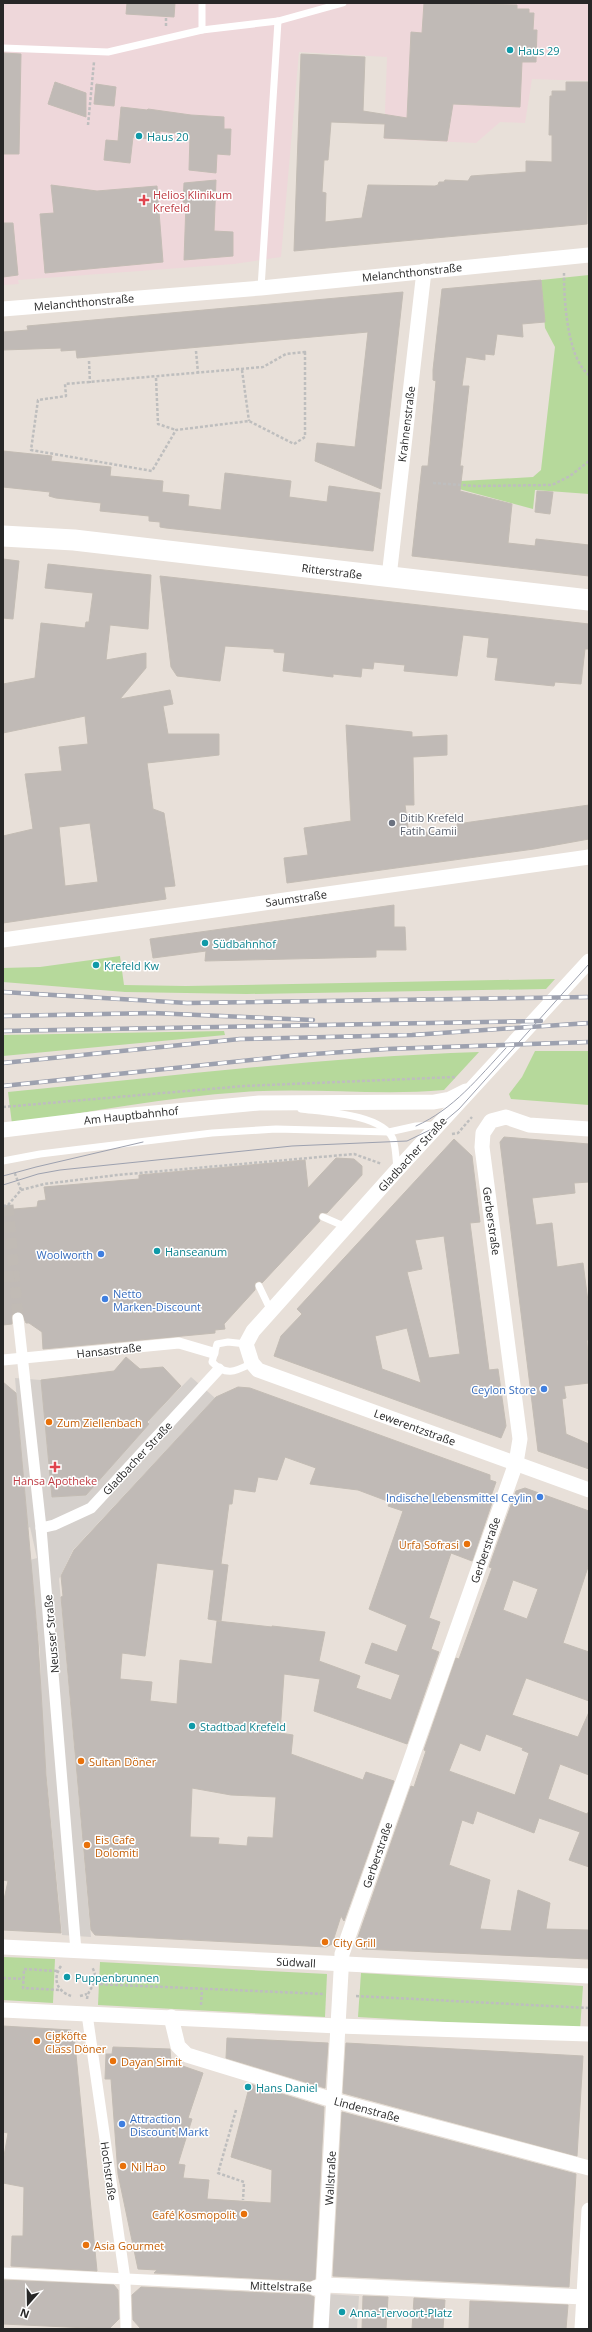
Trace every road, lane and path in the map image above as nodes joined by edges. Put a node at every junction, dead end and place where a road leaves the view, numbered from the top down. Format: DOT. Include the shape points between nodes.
graph roads {
  1 [pos="202,3"];
  2 [pos="343,3"];
  3 [pos="278,21"];
  4 [pos="202,30"];
  5 [pos="3,48"];
  6 [pos="95,52"];
  7 [pos="88,125"];
  8 [pos="589,255"];
  9 [pos="564,257"];
  10 [pos="424,271"];
  11 [pos="261,288"];
  12 [pos="3,309"];
  13 [pos="196,351"];
  14 [pos="89,361"];
  15 [pos="242,370"];
  16 [pos="198,374"];
  17 [pos="589,375"];
  18 [pos="156,378"];
  19 [pos="90,382"];
  20 [pos="249,421"];
  21 [pos="176,430"];
  22 [pos="589,461"];
  23 [pos="433,482"];
  24 [pos="3,522"];
  25 [pos="3,536"];
  26 [pos="74,540"];
  27 [pos="389,578"];
  28 [pos="589,600"];
  29 [pos="589,858"];
  30 [pos="3,940"];
  31 [pos="589,961"];
  32 [pos="475,1086"];
  33 [pos="259,1102"];
  34 [pos="438,1125"];
  35 [pos="589,1129"];
  36 [pos="3,1130"];
  37 [pos="389,1132"];
  38 [pos="3,1161"];
  39 [pos="397,1170"];
  40 [pos="20,1190"];
  41 [pos="8,1205"];
  42 [pos="3,1206"];
  43 [pos="323,1218"];
  44 [pos="346,1227"];
  45 [pos="259,1286"];
  46 [pos="271,1311"];
  47 [pos="18,1318"];
  48 [pos="213,1353"];
  49 [pos="249,1354"];
  50 [pos="24,1358"];
  51 [pos="3,1360"];
  52 [pos="219,1370"];
  53 [pos="516,1463"];
  54 [pos="589,1490"];
  55 [pos="41,1528"];
  56 [pos="3,1947"];
  57 [pos="76,1951"];
  58 [pos="64,1963"];
  59 [pos="90,1964"];
  60 [pos="341,1965"];
  61 [pos="57,1971"];
  62 [pos="589,1976"];
  63 [pos="3,1978"];
  64 [pos="24,1979"];
  65 [pos="95,1984"];
  66 [pos="202,1989"];
  67 [pos="62,1990"];
  68 [pos="87,1994"];
  69 [pos="339,1995"];
  70 [pos="359,1996"];
  71 [pos="589,2008"];
  72 [pos="3,2010"];
  73 [pos="200,2010"];
  74 [pos="87,2014"];
  75 [pos="171,2017"];
  76 [pos="338,2026"];
  77 [pos="589,2034"];
  78 [pos="333,2100"];
  79 [pos="236,2110"];
  80 [pos="589,2168"];
  81 [pos="243,2200"];
  82 [pos="589,2210"];
  83 [pos="3,2273"];
  84 [pos="125,2279"];
  85 [pos="319,2287"];
  86 [pos="584,2297"];
  87 [pos="126,2329"];
  88 [pos="321,2329"];
  89 [pos="582,2329"];
  1 -- 4 [label="lane"];
  2 -- 3 [label="lane"];
  3 -- 4 [label="lane"];
  3 -- 11 [label="lane"];
  4 -- 6 [label="lane" via="108,52"];
  5 -- 6 [label="lane"];
  6 -- 7 [label="path"];
  8 -- 9 [label="street, Melanchthonstraße"];
  9 -- 10 [label="street, Melanchthonstraße"];
  9 -- 17 [label="path" via="569,336 584,371"];
  10 -- 11 [label="street, Melanchthonstraße"];
  10 -- 27 [label="street, Krahnenstraße"];
  11 -- 12 [label="street, Melanchthonstraße"];
  13 -- 16 [label="path"];
  14 -- 19 [label="path"];
  15 -- 16 [label="path"];
  15 -- 20 [label="path"];
  15 -- 20 [label="path" via="263,368 286,354 305,352 305,438 294,444"];
  16 -- 18 [label="path"];
  18 -- 19 [label="path"];
  18 -- 21 [label="path" via="158,424"];
  19 -- 21 [label="path" via="65,384 66,396 38,400 31,450 152,471"];
  20 -- 21 [label="path"];
  22 -- 23 [label="path" via="570,476 552,485 476,486"];
  24 -- 26 [label="main road, Ritterstraße"];
  25 -- 26 [label="main road, Ritterstraße"];
  26 -- 27 [label="main road, Ritterstraße"];
  27 -- 28 [label="main road, Ritterstraße"];
  29 -- 30 [label="street, Saumstraße"];
  31 -- 32 [label="street, Gladbacher Straße"];
  32 -- 33 [label="street, Am Hauptbahnhof" via="450,1099 434,1102"];
  32 -- 34 [label="street, Gladbacher Straße"];
  33 -- 36 [label="street, Am Hauptbahnhof"];
  33 -- 37 [label="lane, Am Hauptbahnhof" via="360,1118 373,1122"];
  34 -- 37 [label="lane" via="416,1126"];
  34 -- 39 [label="street, Gladbacher Straße"];
  35 -- 53 [label="street, Gerberstraße" via="529,1125 506,1117 491,1121 483,1132 482,1147 520,1426"];
  37 -- 38 [label="lane" via="276,1129 212,1133 40,1154"];
  37 -- 39 [label="lane" via="394,1142"];
  39 -- 40 [label="path" via="354,1154 117,1175 44,1184"];
  39 -- 44 [label="street, Gladbacher Straße"];
  41 -- 42 [label="path"];
  43 -- 44 [label="lane"];
  44 -- 46 [label="street, Gladbacher Straße"];
  45 -- 46 [label="lane"];
  46 -- 49 [label="street, Gladbacher Straße" via="253,1331"];
  47 -- 50 [label="street, Neusser Straße"];
  48 -- 49 [label="lane" via="217,1344 228,1342"];
  48 -- 50 [label="street, Hansastraße" via="179,1343"];
  48 -- 52 [label="lane" via="212,1362"];
  49 -- 52 [label="lane" via="240,1369 228,1372"];
  49 -- 53 [label="street, Lewerentzstraße" via="258,1370"];
  50 -- 51 [label="street, Hansastraße"];
  50 -- 55 [label="street, Neusser Straße"];
  52 -- 55 [label="street, Gladbacher Straße" via="91,1508 54,1525"];
  53 -- 54 [label="street, Lewerentzstraße"];
  53 -- 60 [label="street, Gerberstraße" via="347,1940"];
  55 -- 57 [label="street, Neusser Straße"];
  56 -- 57 [label="street, Südwall"];
  57 -- 60 [label="street, Südwall"];
  58 -- 61 [label="path"];
  59 -- 65 [label="path"];
  60 -- 62 [label="street, Südwall"];
  60 -- 69 [label="street, Gerberstraße"];
  61 -- 64 [label="path" via="24,1969"];
  61 -- 67 [label="path" via="56,1980"];
  63 -- 64 [label="path"];
  64 -- 67 [label="path" via="23,1988"];
  65 -- 66 [label="path"];
  65 -- 68 [label="path"];
  66 -- 69 [label="path"];
  66 -- 73 [label="path"];
  67 -- 68 [label="path" via="72,1996"];
  68 -- 74 [label="path"];
  69 -- 76 [label="street, Wallstraße"];
  70 -- 71 [label="path"];
  72 -- 74 [label="street"];
  74 -- 75 [label="street"];
  74 -- 84 [label="street, Hochstraße"];
  75 -- 76 [label="street"];
  75 -- 78 [label="street, Lindenstraße" via="178,2046 187,2055"];
  76 -- 77 [label="street"];
  76 -- 78 [label="street, Wallstraße"];
  78 -- 80 [label="street, Lindenstraße"];
  78 -- 85 [label="street, Wallstraße"];
  79 -- 81 [label="path" via="218,2173 244,2182"];
  82 -- 86 [label="street"];
  83 -- 84 [label="street, Mittelstraße"];
  84 -- 85 [label="street, Mittelstraße"];
  84 -- 87 [label="street, Hochstraße"];
  85 -- 86 [label="street, Mittelstraße"];
  85 -- 88 [label="street, Wallstraße"];
  86 -- 89 [label="street"];
}
